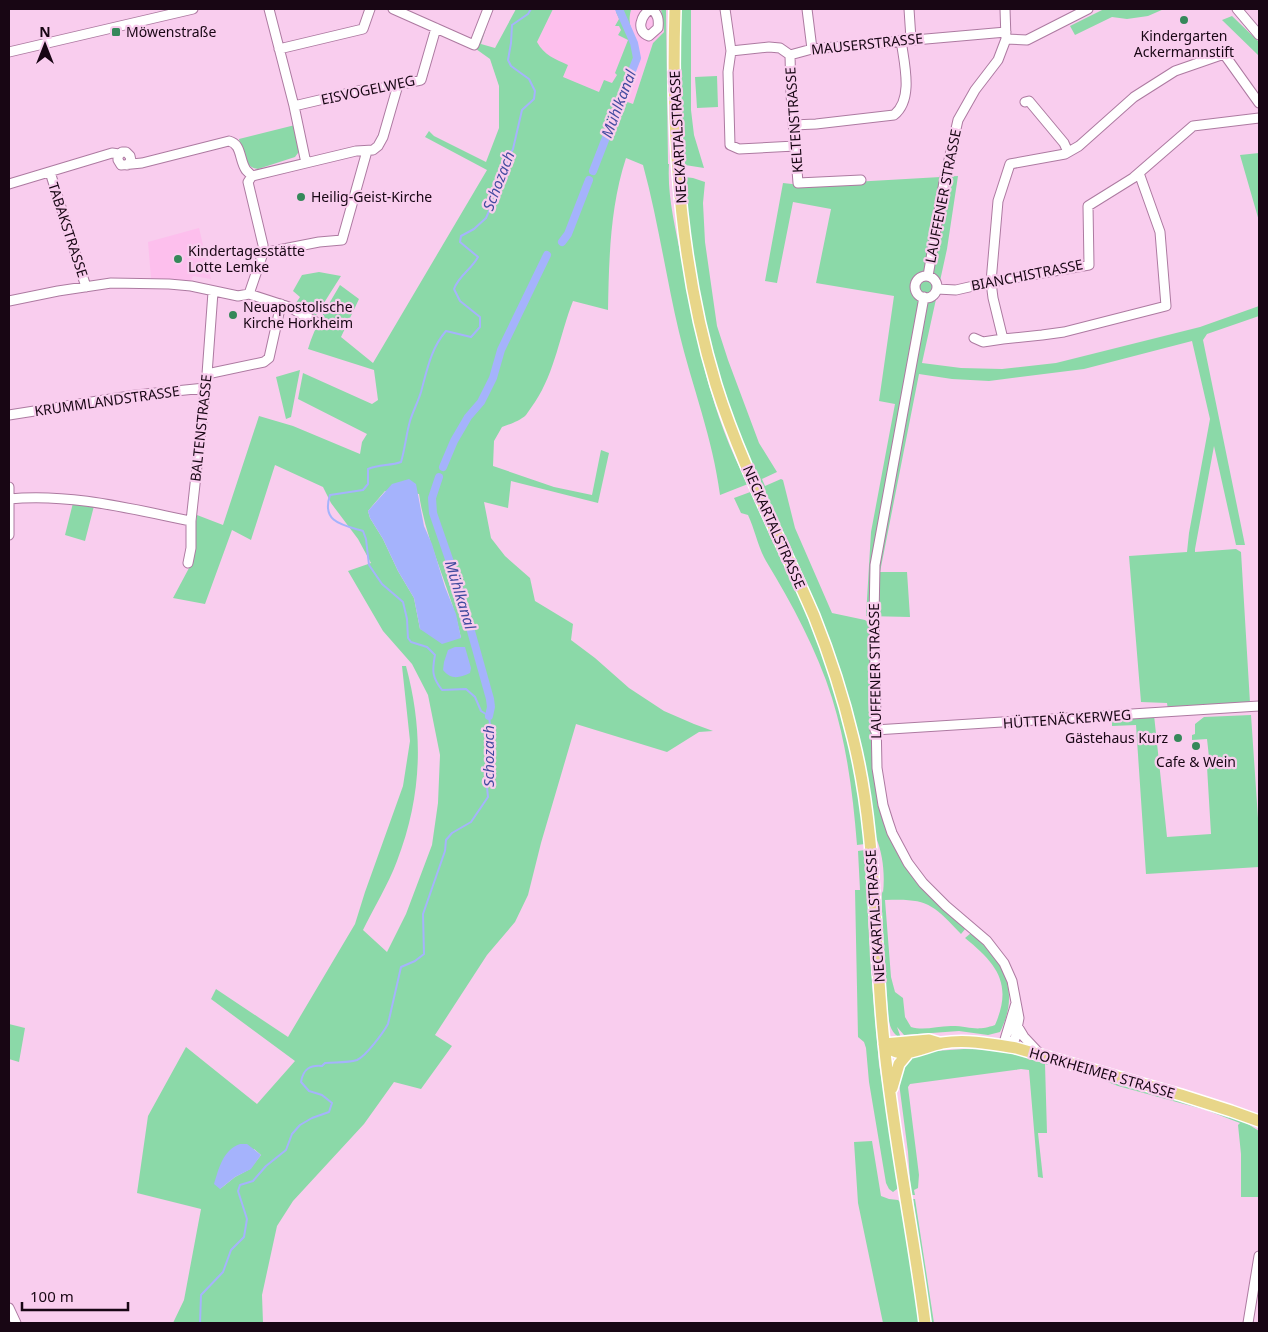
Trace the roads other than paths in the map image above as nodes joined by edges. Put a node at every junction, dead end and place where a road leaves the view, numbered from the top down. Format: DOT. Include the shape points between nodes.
graph roads {
  1 [pos="146,9"];
  2 [pos="193,9"];
  3 [pos="269,9"];
  4 [pos="370,9"];
  5 [pos="393,9"];
  6 [pos="488,9"];
  7 [pos="675,9"];
  8 [pos="725,9"];
  9 [pos="808,9"];
  10 [pos="909,9"];
  11 [pos="1005,9"];
  12 [pos="1088,9"];
  13 [pos="1240,10"];
  14 [pos="149,19"];
  15 [pos="436,28"];
  16 [pos="1006,35"];
  17 [pos="1259,35"];
  18 [pos="911,39"];
  19 [pos="901,40"];
  20 [pos="812,49"];
  21 [pos="279,50"];
  22 [pos="9,52"];
  23 [pos="730,52"];
  24 [pos="790,55"];
  25 [pos="398,84"];
  26 [pos="1025,102"];
  27 [pos="1259,103"];
  28 [pos="294,106"];
  29 [pos="1259,118"];
  30 [pos="793,124"];
  31 [pos="795,146"];
  32 [pos="367,151"];
  33 [pos="1068,152"];
  34 [pos="306,163"];
  35 [pos="50,172"];
  36 [pos="1139,173"];
  37 [pos="252,176"];
  38 [pos="861,180"];
  39 [pos="9,184"];
  40 [pos="263,253"];
  41 [pos="928,276"];
  42 [pos="991,282"];
  43 [pos="86,287"];
  44 [pos="937,289"];
  45 [pos="213,292"];
  46 [pos="249,294"];
  47 [pos="924,297"];
  48 [pos="9,301"];
  49 [pos="281,304"];
  50 [pos="316,322"];
  51 [pos="974,338"];
  52 [pos="1003,339"];
  53 [pos="207,374"];
  54 [pos="205,388"];
  55 [pos="9,415"];
  56 [pos="9,487"];
  57 [pos="9,499"];
  58 [pos="191,521"];
  59 [pos="9,535"];
  60 [pos="188,563"];
  61 [pos="1259,706"];
  62 [pos="875,730"];
  63 [pos="1016,1003"];
  64 [pos="1018,1027"];
  65 [pos="942,1043"];
  66 [pos="884,1044"];
  67 [pos="1003,1046"];
  68 [pos="909,1052"];
  69 [pos="1039,1054"];
  70 [pos="890,1094"];
  71 [pos="1259,1121"];
  72 [pos="1259,1256"];
  73 [pos="9,1308"];
  74 [pos="16,1323"];
  75 [pos="925,1323"];
  76 [pos="1248,1323"];
  1 -- 14 [label="street"];
  2 -- 14 [label="street"];
  3 -- 21 [label="street"];
  4 -- 21 [label="street" via="363,29"];
  5 -- 15 [label="street"];
  6 -- 15 [label="street" via="474,45"];
  7 -- 66 [label="main road, NECKARTALSTRASSE" via="675,114 679,174 689,263 702,331 716,386 737,443 835,671 855,743 871,857"];
  8 -- 23 [label="street"];
  9 -- 20 [label="street"];
  10 -- 18 [label="street"];
  11 -- 16 [label="street"];
  12 -- 16 [label="street" via="1027,40"];
  13 -- 17 [label="street"];
  14 -- 22 [label="street"];
  15 -- 25 [label="street, EISVOGELWEG" via="421,80"];
  16 -- 18 [label="street, MAUSERSTRASSE"];
  16 -- 41 [label="street, LAUFFENER STRASSE" via="998,60 958,120"];
  18 -- 19 [label="street, MAUSERSTRASSE"];
  19 -- 20 [label="street, MAUSERSTRASSE"];
  19 -- 30 [label="street" via="906,98 901,110 894,115"];
  20 -- 24 [label="street, MAUSERSTRASSE"];
  21 -- 28 [label="street"];
  23 -- 24 [label="street" via="769,47 780,48"];
  23 -- 31 [label="street" via="730,145 738,149"];
  24 -- 30 [label="street, KELTENSTRASSE"];
  25 -- 28 [label="street, EISVOGELWEG"];
  25 -- 32 [label="street" via="383,137 378,146"];
  26 -- 33 [label="street" via="1029,101"];
  27 -- 33 [label="street" via="1224,54 1167,76 1134,98 1080,146"];
  28 -- 34 [label="street"];
  29 -- 36 [label="street" via="1193,126"];
  30 -- 31 [label="street, KELTENSTRASSE"];
  31 -- 38 [label="street, KELTENSTRASSE" via="798,183"];
  32 -- 34 [label="street"];
  32 -- 40 [label="street" via="342,240"];
  33 -- 42 [label="street" via="1010,164 998,201"];
  34 -- 37 [label="street"];
  35 -- 37 [label="street" via="112,153 126,152 131,161 128,165 229,141 239,149 245,169"];
  35 -- 39 [label="street"];
  35 -- 43 [label="street, TABAKSTRASSE"];
  36 -- 42 [label="street, BIANCHISTRASSE" via="1088,206 1089,265"];
  36 -- 52 [label="street" via="1160,232 1166,306 1064,332"];
  37 -- 40 [label="street" via="248,182"];
  40 -- 46 [label="street"];
  41 -- 44 [label="street, LAUFFENER STRASSE" via="935,280"];
  41 -- 47 [label="street, LAUFFENER STRASSE" via="920,278 916,285 917,292"];
  42 -- 44 [label="street, BIANCHISTRASSE" via="956,290"];
  42 -- 52 [label="street"];
  43 -- 45 [label="street" via="111,283 169,284"];
  43 -- 48 [label="street"];
  44 -- 47 [label="street" via="932,296"];
  45 -- 46 [label="street" via="238,296"];
  45 -- 53 [label="street, BALTENSTRASSE"];
  46 -- 49 [label="street"];
  47 -- 62 [label="street, LAUFFENER STRASSE" via="875,565"];
  49 -- 50 [label="street"];
  49 -- 53 [label="street" via="269,358 264,362"];
  51 -- 52 [label="street" via="983,342"];
  53 -- 54 [label="street, BALTENSTRASSE"];
  54 -- 55 [label="street, KRUMMLANDSTRASSE"];
  54 -- 58 [label="street, BALTENSTRASSE"];
  56 -- 57 [label="street"];
  57 -- 58 [label="street" via="80,500"];
  57 -- 59 [label="street"];
  58 -- 60 [label="street, BALTENSTRASSE"];
  61 -- 62 [label="street, HÜTTENÄCKERWEG"];
  62 -- 63 [label="street, LAUFFENER STRASSE" via="879,787 892,833 923,883 994,949 1008,972"];
  63 -- 64 [label="street, LAUFFENER STRASSE"];
  63 -- 67 [label="street"];
  64 -- 67 [label="street" via="1014,1039"];
  64 -- 69 [label="street"];
  65 -- 66 [label="main road, HORKHEIMER STRASSE" via="929,1040"];
  65 -- 67 [label="main road, HORKHEIMER STRASSE"];
  65 -- 68 [label="main road, HORKHEIMER STRASSE"];
  66 -- 68 [label="main road" via="894,1052"];
  66 -- 70 [label="main road, NECKARTALSTRASSE"];
  67 -- 69 [label="main road, HORKHEIMER STRASSE"];
  68 -- 70 [label="main road" via="900,1061"];
  69 -- 71 [label="main road, HORKHEIMER STRASSE"];
  70 -- 75 [label="main road, NECKARTALSTRASSE"];
  72 -- 76 [label="street"];
  73 -- 74 [label="street"];
}
